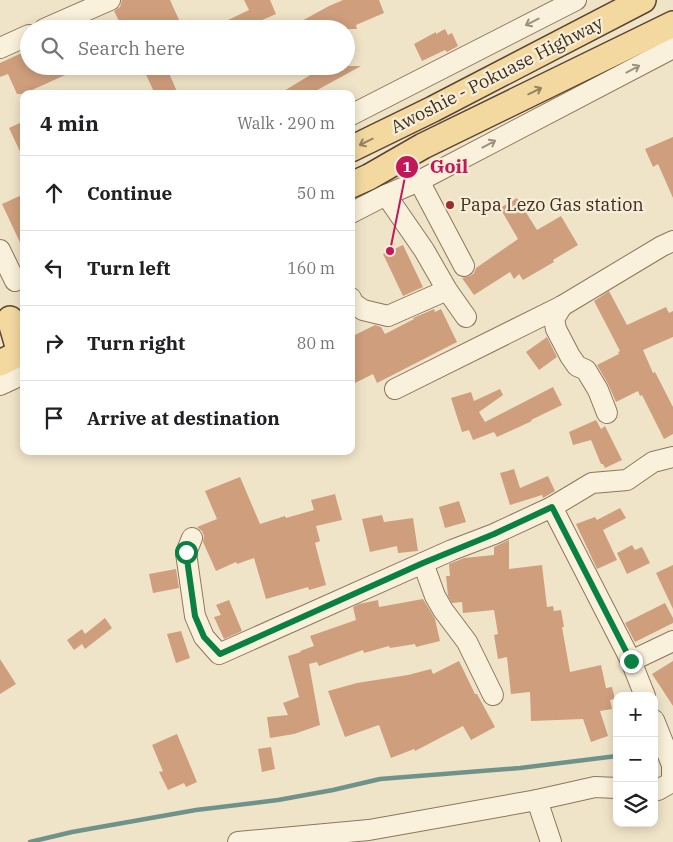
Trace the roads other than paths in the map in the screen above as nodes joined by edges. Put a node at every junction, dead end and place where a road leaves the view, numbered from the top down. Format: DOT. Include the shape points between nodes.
graph roads {
  1 [pos="110,0"];
  2 [pos="576,0"];
  3 [pos="642,0"];
  4 [pos="64,20"];
  5 [pos="673,24"];
  6 [pos="20,39"];
  7 [pos="0,48"];
  8 [pos="673,48"];
  9 [pos="355,113"];
  10 [pos="355,147"];
  11 [pos="419,181"];
  12 [pos="355,183"];
  13 [pos="386,195"];
  14 [pos="355,211"];
  15 [pos="673,241"];
  16 [pos="0,250"];
  17 [pos="464,266"];
  18 [pos="13,283"];
  19 [pos="447,290"];
  20 [pos="355,304"];
  21 [pos="562,306"];
  22 [pos="466,317"];
  23 [pos="11,318"];
  24 [pos="17,360"];
  25 [pos="0,385"];
  26 [pos="395,390"];
  27 [pos="607,413"];
  28 [pos="673,457"];
  29 [pos="552,507"];
  30 [pos="192,538"];
  31 [pos="423,563"];
  32 [pos="673,641"];
  33 [pos="631,661"];
  34 [pos="643,692"];
  35 [pos="493,695"];
  36 [pos="658,730"];
  37 [pos="668,783"];
  38 [pos="613,788"];
  39 [pos="537,800"];
  40 [pos="372,836"];
  41 [pos="238,842"];
  42 [pos="551,842"];
  1 -- 4 [label="street"];
  2 -- 9 [label="street, one-way"];
  3 -- 10 [label="main road, Awoshie - Pokuase Highway, one-way"];
  12 -- 5 [label="main road, Awoshie - Pokuase Highway, one-way" via="423,146"];
  6 -- 7 [label="street"];
  11 -- 8 [label="street, one-way"];
  11 -- 13 [label="street"];
  11 -- 17 [label="street"];
  13 -- 14 [label="street"];
  13 -- 19 [label="street"];
  15 -- 21 [label="street"];
  16 -- 18 [label="street"];
  19 -- 20 [label="street" via="388,316 363,310"];
  19 -- 22 [label="street"];
  21 -- 26 [label="street"];
  21 -- 27 [label="street" via="554,319 556,329 577,366 586,370"];
  23 -- 24 [label="main road"];
  24 -- 25 [label="street"];
  28 -- 29 [label="street" via="654,462 627,480 592,483"];
  29 -- 31 [label="street"];
  29 -- 33 [label="street"];
  30 -- 31 [label="street" via="186,552 195,616 204,637 220,654"];
  31 -- 35 [label="street" via="442,610 467,642"];
  32 -- 33 [label="street"];
  33 -- 34 [label="street"];
  36 -- 37 [label="street" via="672,766"];
  38 -- 39 [label="street" via="595,787"];
  39 -- 40 [label="street"];
  39 -- 42 [label="street"];
  40 -- 41 [label="street"];
}
